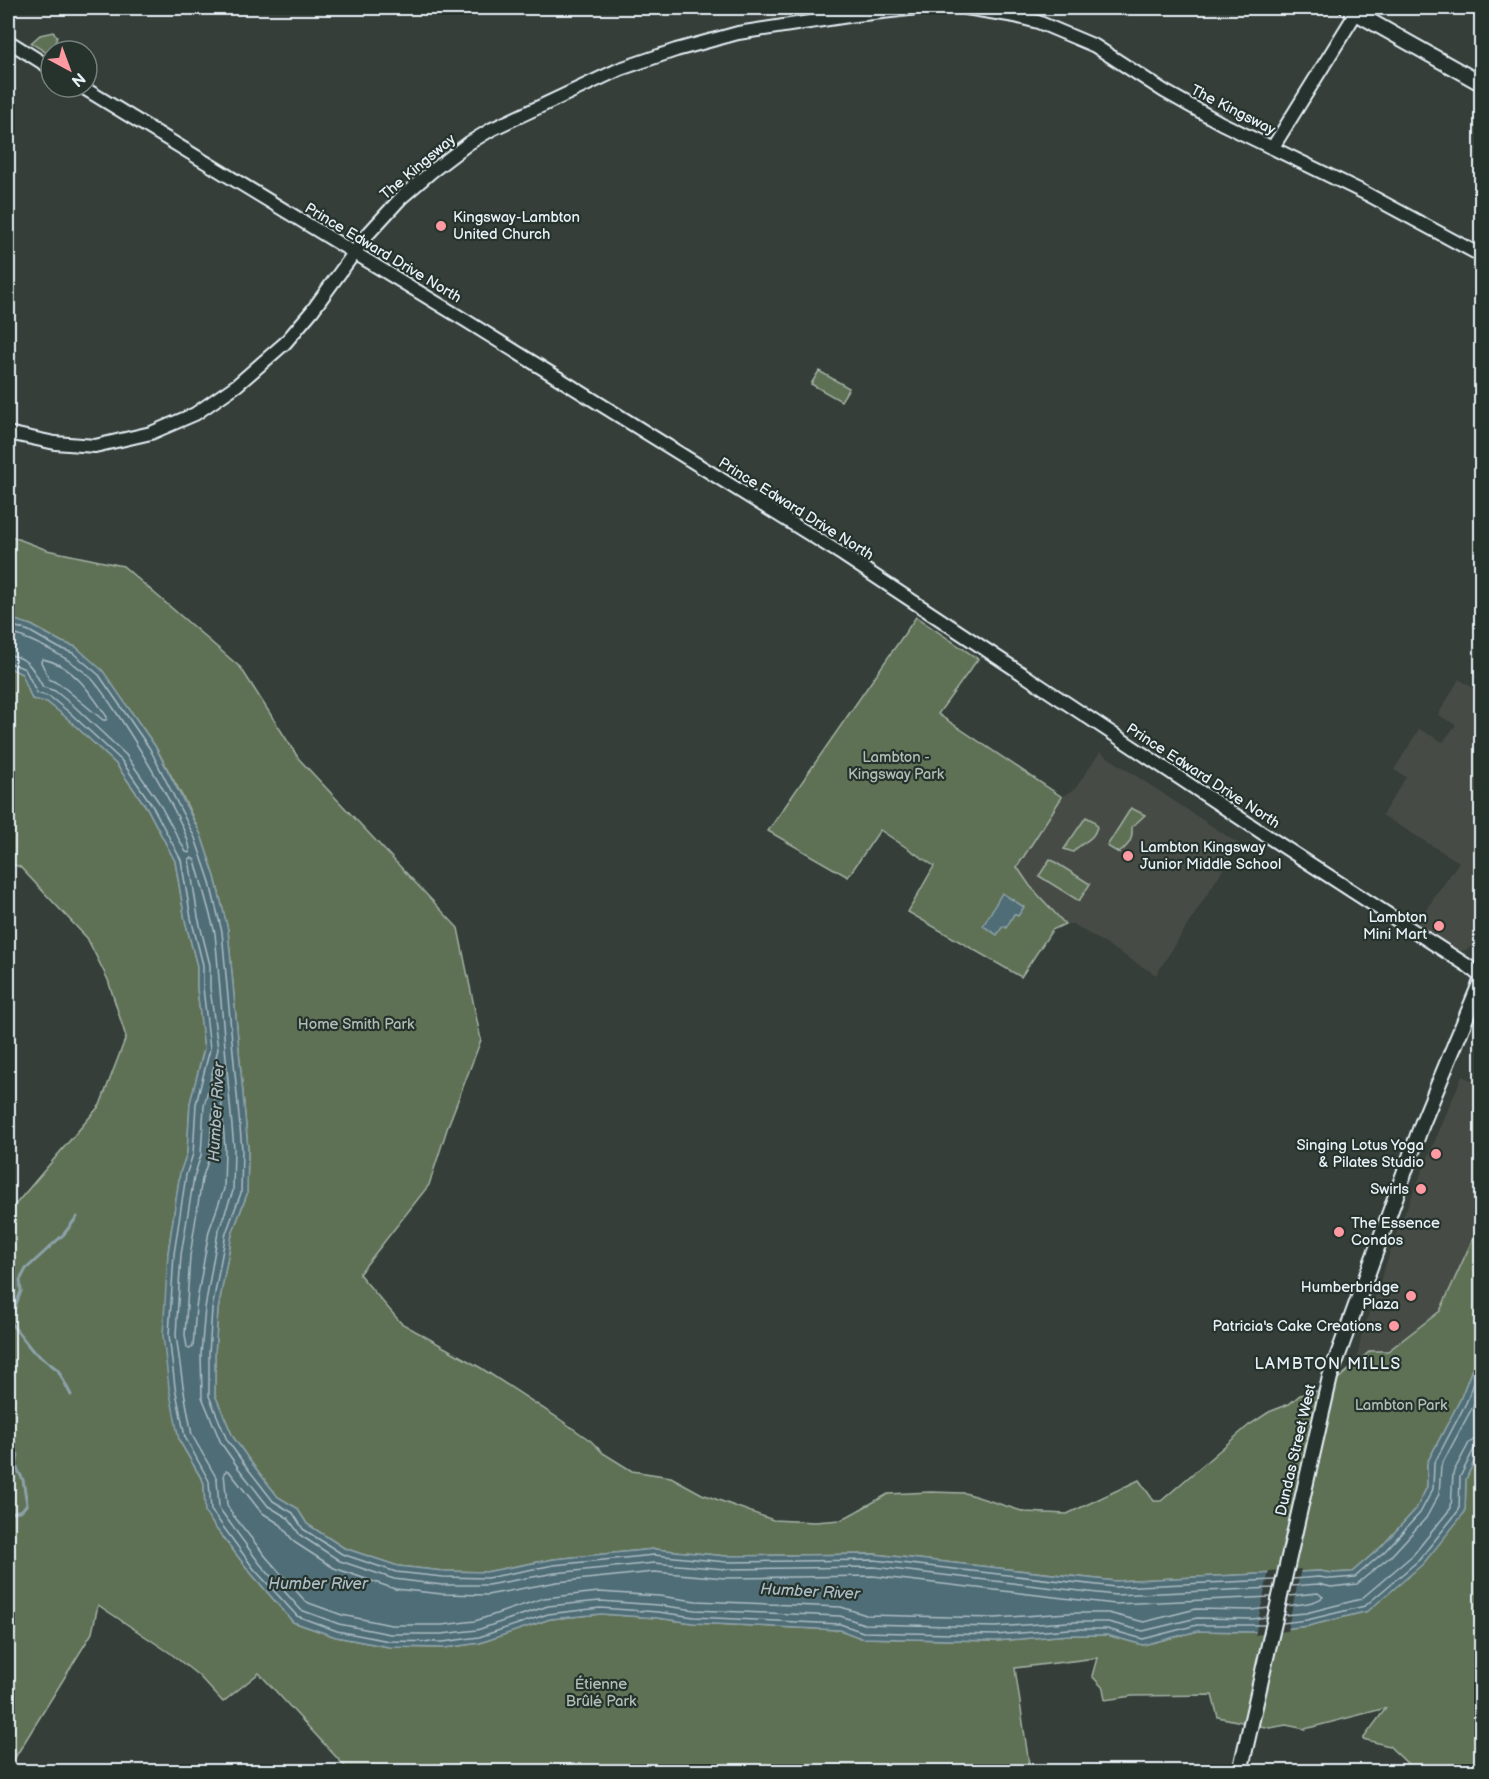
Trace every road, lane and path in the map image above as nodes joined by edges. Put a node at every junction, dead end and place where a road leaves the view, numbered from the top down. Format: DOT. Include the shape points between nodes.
graph roads {
  1 [pos="918,8"];
  2 [pos="966,8"];
  3 [pos="1352,10"];
  4 [pos="8,41"];
  5 [pos="39,60"];
  6 [pos="1482,84"];
  7 [pos="99,97"];
  8 [pos="1273,147"];
  9 [pos="353,253"];
  10 [pos="1482,256"];
  11 [pos="8,433"];
  12 [pos="1482,978"];
  13 [pos="1240,1772"];
  1 -- 9 [label="street, The Kingsway" via="738,33 620,69 469,143 402,198"];
  2 -- 8 [label="street, The Kingsway" via="1038,22 1095,46 1173,96"];
  3 -- 6 [label="main road"];
  3 -- 8 [label="street"];
  4 -- 5 [label="street"];
  7 -- 9 [label="street, Prince Edward Drive North"];
  8 -- 10 [label="street, The Kingsway"];
  9 -- 11 [label="street, The Kingsway" via="285,343 237,385 195,414 151,433 94,446"];
  9 -- 12 [label="street, Prince Edward Drive North" via="843,555"];
  12 -- 13 [label="main road, Dundas Street West" via="1394,1198 1330,1377"];
}
